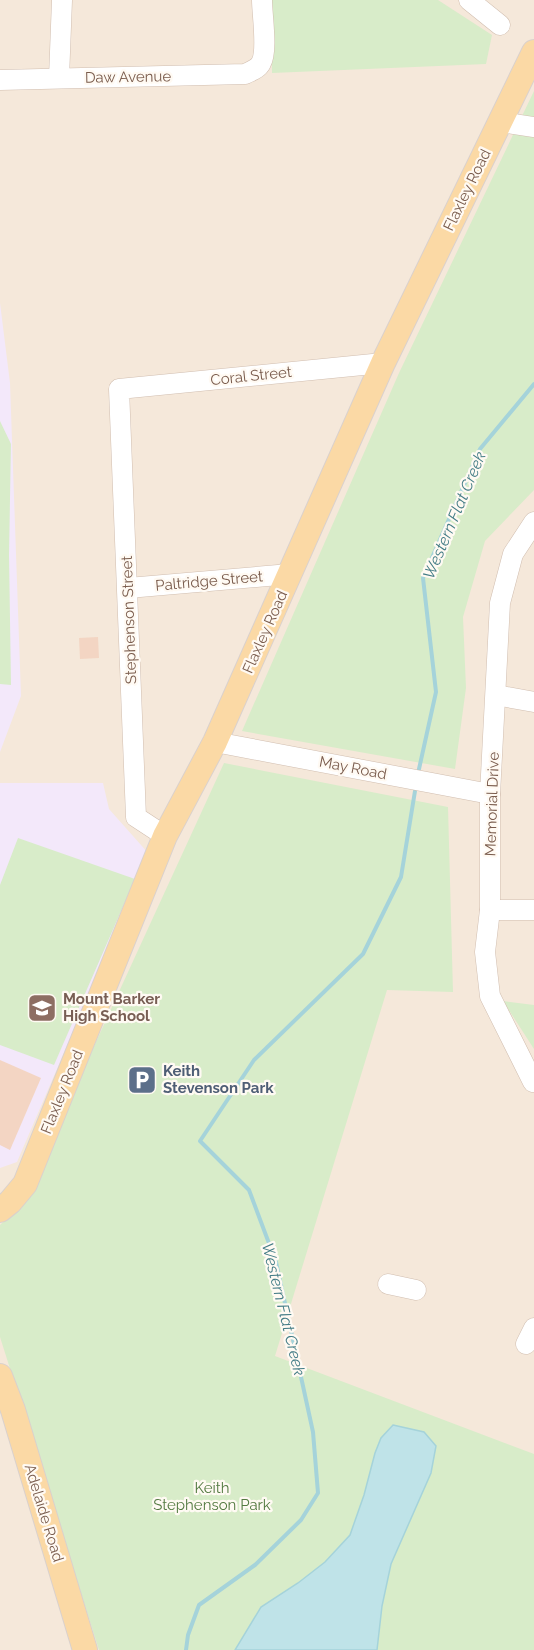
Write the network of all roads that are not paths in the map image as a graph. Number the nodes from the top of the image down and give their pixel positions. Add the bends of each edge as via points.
1 (62, 0) edge
2 (262, 0) edge
3 (469, 0) edge
4 (500, 24) dead end
5 (534, 52) edge
6 (59, 78) junction
7 (0, 80) edge
8 (500, 122) junction
9 (534, 127) edge
10 (383, 363) junction
11 (119, 389) joint
12 (534, 522) edge
13 (290, 574) junction
14 (128, 588) junction
15 (496, 695) junction
16 (534, 702) edge
17 (215, 742) junction
18 (490, 794) junction
19 (165, 836) junction
20 (490, 910) junction
21 (534, 910) edge
22 (533, 1082) edge
23 (0, 1210) edge
24 (387, 1284) dead end
25 (416, 1290) dead end
26 (0, 1376) edge
27 (7, 1416) edge
28 (85, 1650) edge

1 - 6 street
2 - 6 street, Daw Avenue via 261,64 245,74
3 - 4 street
5 - 8 main road, Flaxley Road
6 - 7 street, Daw Avenue
8 - 9 street
8 - 10 main road, Flaxley Road
10 - 11 street, Coral Street
10 - 13 main road, Flaxley Road
11 - 14 street, Stephenson Street
12 - 15 street, Memorial Drive via 513,554 500,603
13 - 14 street, Paltridge Street
13 - 17 main road, Flaxley Road
14 - 19 street, Stephenson Street via 136,817
15 - 16 street
15 - 18 street, Memorial Drive
17 - 18 street, May Road
17 - 19 main road, Flaxley Road
18 - 20 street, Memorial Drive
19 - 23 main road, Flaxley Road via 25,1184
20 - 21 street
20 - 22 street, Memorial Drive via 485,952 490,996
24 - 25 street
26 - 27 main road, Adelaide Road
27 - 28 main road, Adelaide Road

